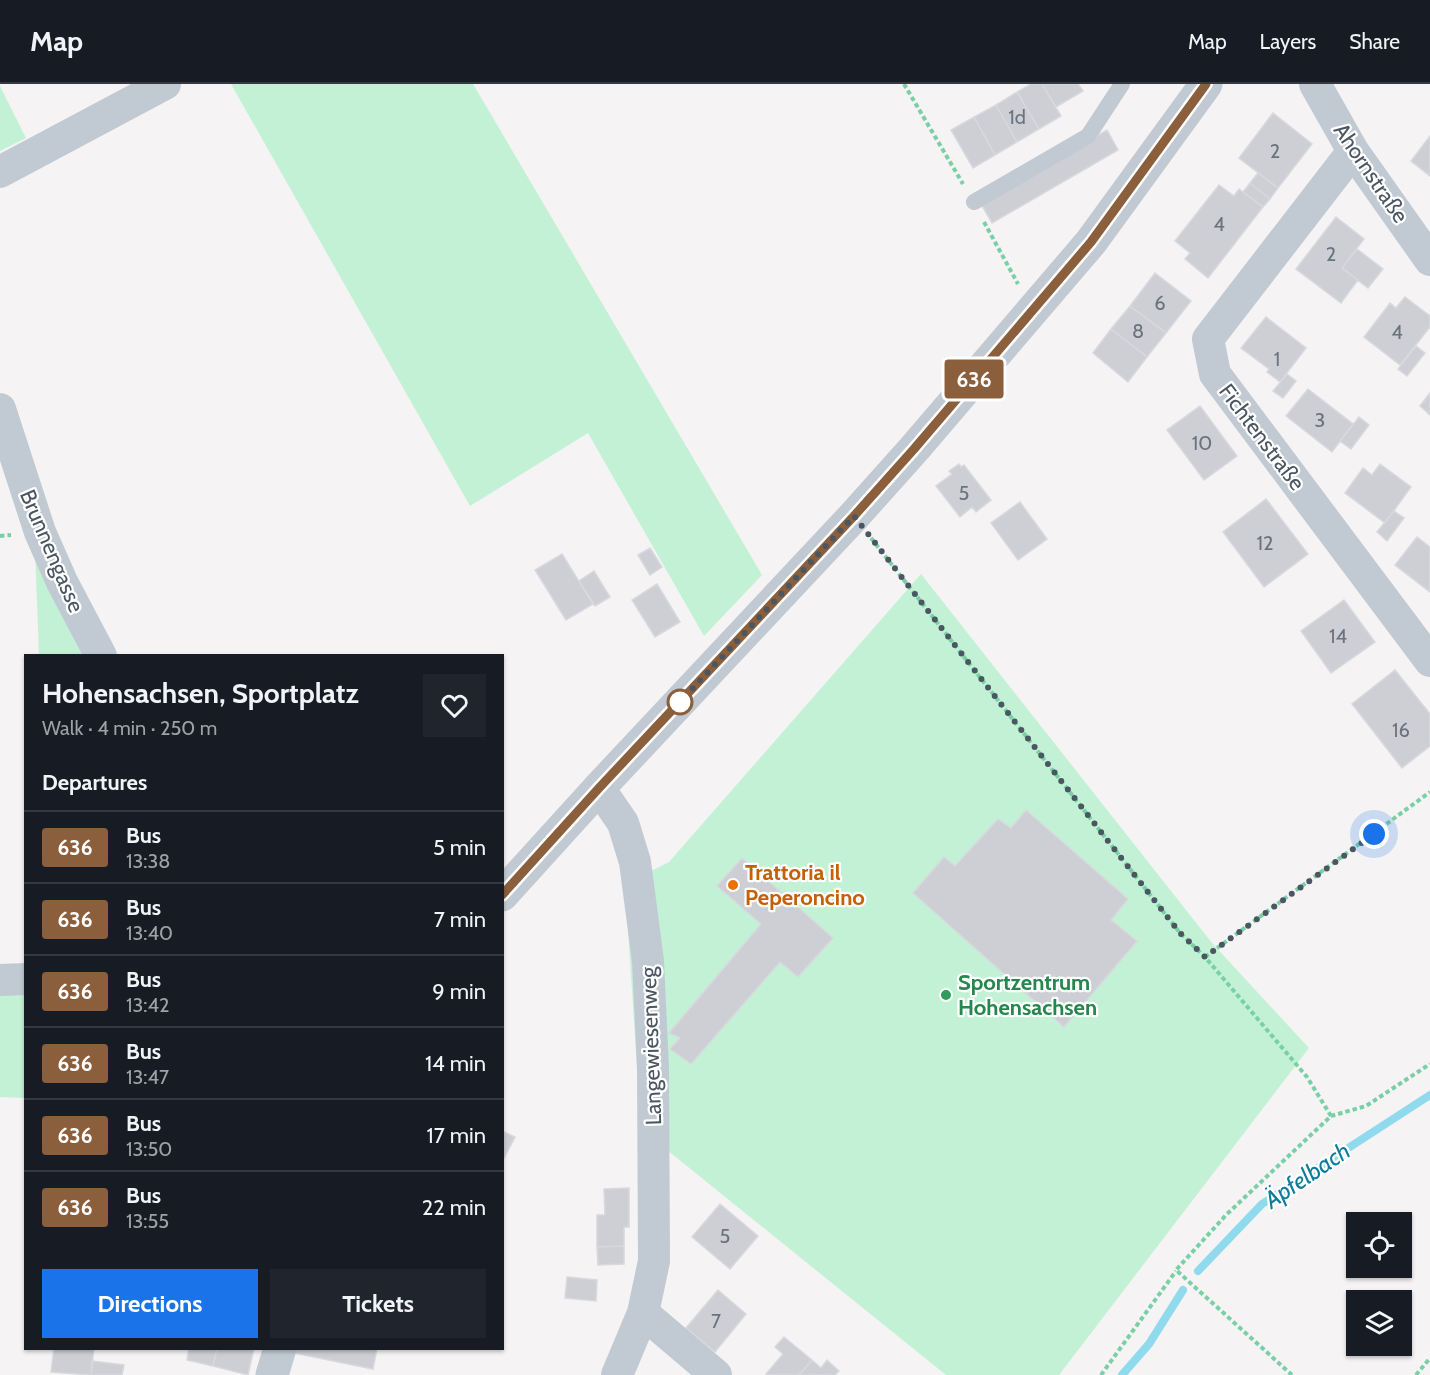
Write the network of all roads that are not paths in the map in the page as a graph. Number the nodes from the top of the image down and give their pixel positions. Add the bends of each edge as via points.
1 (165, 84) edge
2 (1122, 84) edge
3 (1206, 84) edge
4 (1315, 84) edge
5 (1353, 151) junction
6 (0, 172) edge
7 (974, 202) dead end
8 (1429, 255) edge
9 (0, 409) edge
10 (100, 654) edge
11 (1430, 661) edge
12 (599, 788) junction
13 (504, 893) edge
14 (24, 979) edge
15 (0, 980) edge
16 (643, 1313) junction
17 (279, 1350) edge
18 (272, 1375) edge
19 (617, 1375) edge
20 (716, 1375) edge

1 - 6 street
2 - 7 lane via 1088,136
3 - 12 street via 1091,242 914,449
4 - 5 street, Ahornstraße
5 - 8 street, Ahornstraße
5 - 11 street, Fichtenstraße via 1208,339 1215,374
9 - 10 street, Brunnengasse via 40,532
12 - 13 street
12 - 16 street, Langewiesenweg via 623,823 635,862 648,961 655,1250
14 - 15 street
16 - 19 street, Langewiesenweg
16 - 20 street
17 - 18 street

